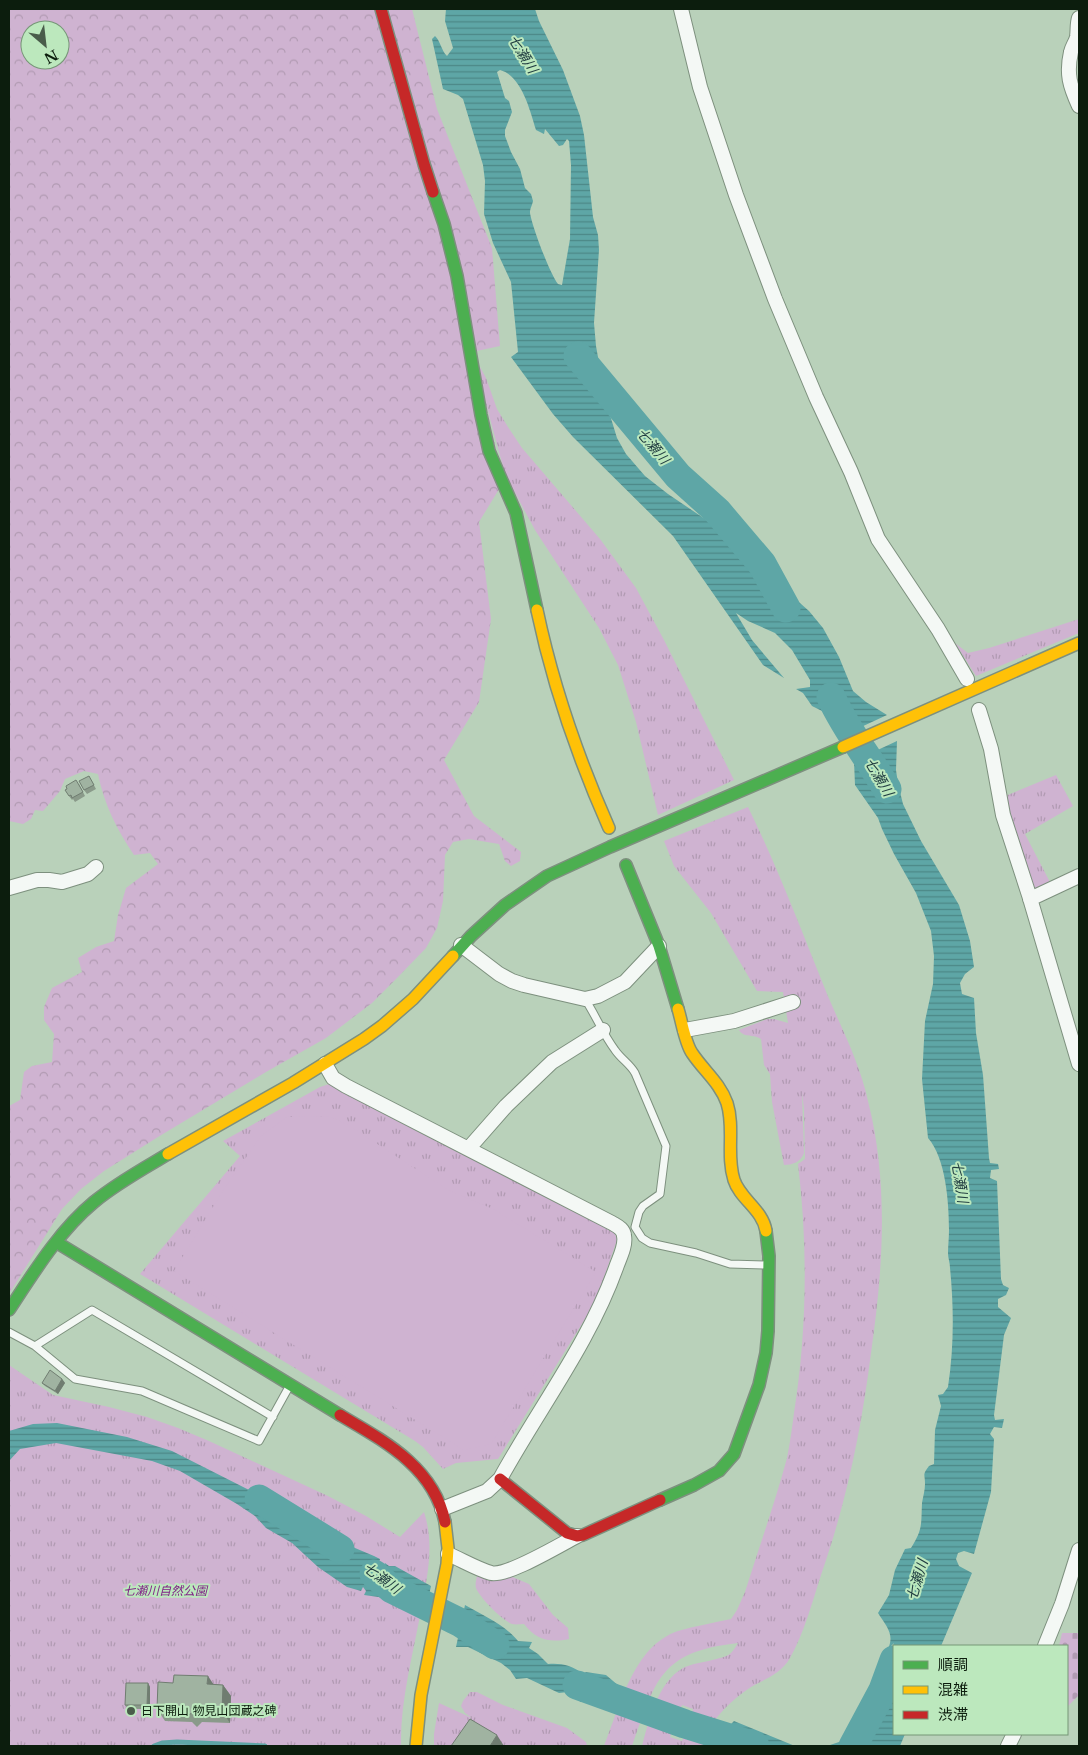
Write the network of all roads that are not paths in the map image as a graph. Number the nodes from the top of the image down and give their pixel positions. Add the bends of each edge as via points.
1 (381, 9) edge
2 (681, 9) edge
3 (1077, 9) edge
4 (1079, 13) edge
5 (1079, 18) edge
6 (1079, 106) edge
7 (1079, 643) edge
8 (967, 680) dead end
9 (980, 710) dead end
10 (609, 828) dead end
11 (626, 865) dead end
12 (96, 867) dead end
13 (1079, 876) edge
14 (9, 888) edge
15 (1030, 899) junction
16 (461, 945) junction
17 (659, 946) junction
18 (585, 999) junction
19 (793, 1002) dead end
20 (603, 1030) junction
21 (685, 1030) junction
22 (325, 1064) junction
23 (1079, 1064) edge
24 (469, 1148) junction
25 (629, 1229) junction
26 (56, 1242) junction
27 (769, 1266) junction
28 (9, 1310) edge
29 (9, 1332) edge
30 (35, 1346) junction
31 (291, 1385) junction
32 (273, 1417) junction
33 (500, 1478) junction
34 (442, 1509) junction
35 (577, 1536) junction
36 (1079, 1550) edge
37 (448, 1554) junction
38 (1045, 1645) edge
39 (416, 1746) edge

1 - 10 street via 457,276 489,451 516,512 538,616 567,724
2 - 8 street via 700,86 736,195 816,397 878,538
3 - 4 street
5 - 6 street via 1069,68 1070,87
7 - 16 street via 547,876 505,905
9 - 15 street via 1003,815
11 - 17 street
12 - 14 street via 88,874 62,882 37,880
13 - 15 street
15 - 23 street
16 - 18 street via 512,981
16 - 22 street via 400,1011
17 - 18 street via 625,982
17 - 21 street
18 - 20 lane
19 - 21 street via 725,1023
20 - 24 street via 552,1062 506,1106
20 - 25 lane via 618,1055 636,1073 666,1146 660,1194 643,1206
21 - 27 street via 693,1055 714,1078 727,1104 732,1174 764,1226
22 - 24 street via 333,1078 346,1086
22 - 26 street via 123,1181 94,1203
24 - 25 street
25 - 27 lane via 650,1243 730,1264
25 - 33 street via 600,1306
26 - 28 street
26 - 31 street
27 - 35 street via 768,1331 762,1374 730,1460 719,1471 694,1485
29 - 30 lane
30 - 32 lane via 75,1379 142,1391 259,1441
30 - 32 lane via 92,1310
31 - 32 lane
31 - 34 street via 409,1458 428,1481
33 - 34 street via 487,1491
33 - 35 street via 567,1533
34 - 37 street
35 - 37 street via 499,1574
36 - 38 street
37 - 39 street via 422,1692

